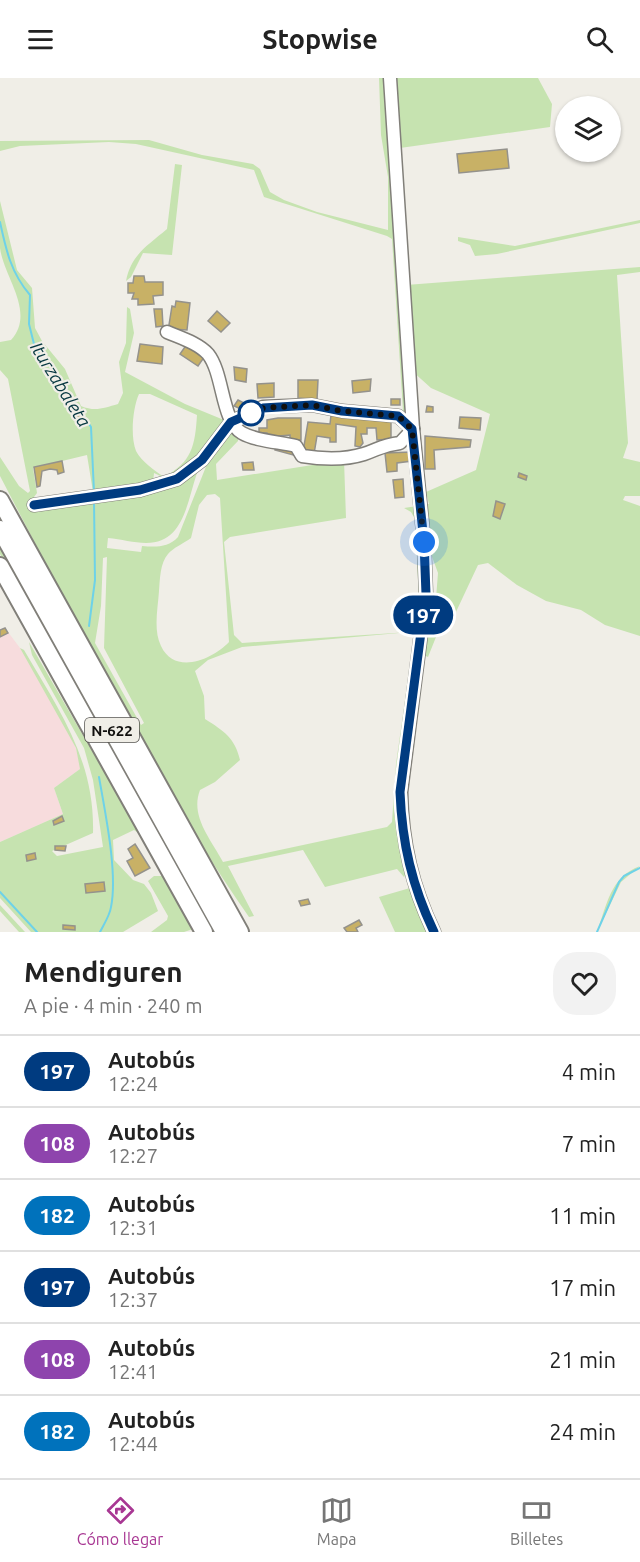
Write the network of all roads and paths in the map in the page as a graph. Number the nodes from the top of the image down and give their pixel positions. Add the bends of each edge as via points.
1 (390, 78) edge
2 (167, 332) dead end
3 (231, 422) junction
4 (412, 429) junction
5 (0, 500) edge
6 (34, 505) dead end
7 (0, 529) edge
8 (0, 566) edge
9 (204, 932) edge
10 (224, 932) edge
11 (240, 932) edge
12 (434, 932) edge

1 - 4 street
2 - 3 street via 194,343 207,354 219,377
3 - 4 street via 263,408 312,405 398,416
3 - 4 street via 242,433 296,446 302,456 322,459 363,454 381,445 400,443
3 - 6 street via 202,460 177,479 140,490
4 - 12 street via 426,594 400,792 412,882
5 - 11 highway
7 - 10 highway, N-622
8 - 9 highway, N-622

